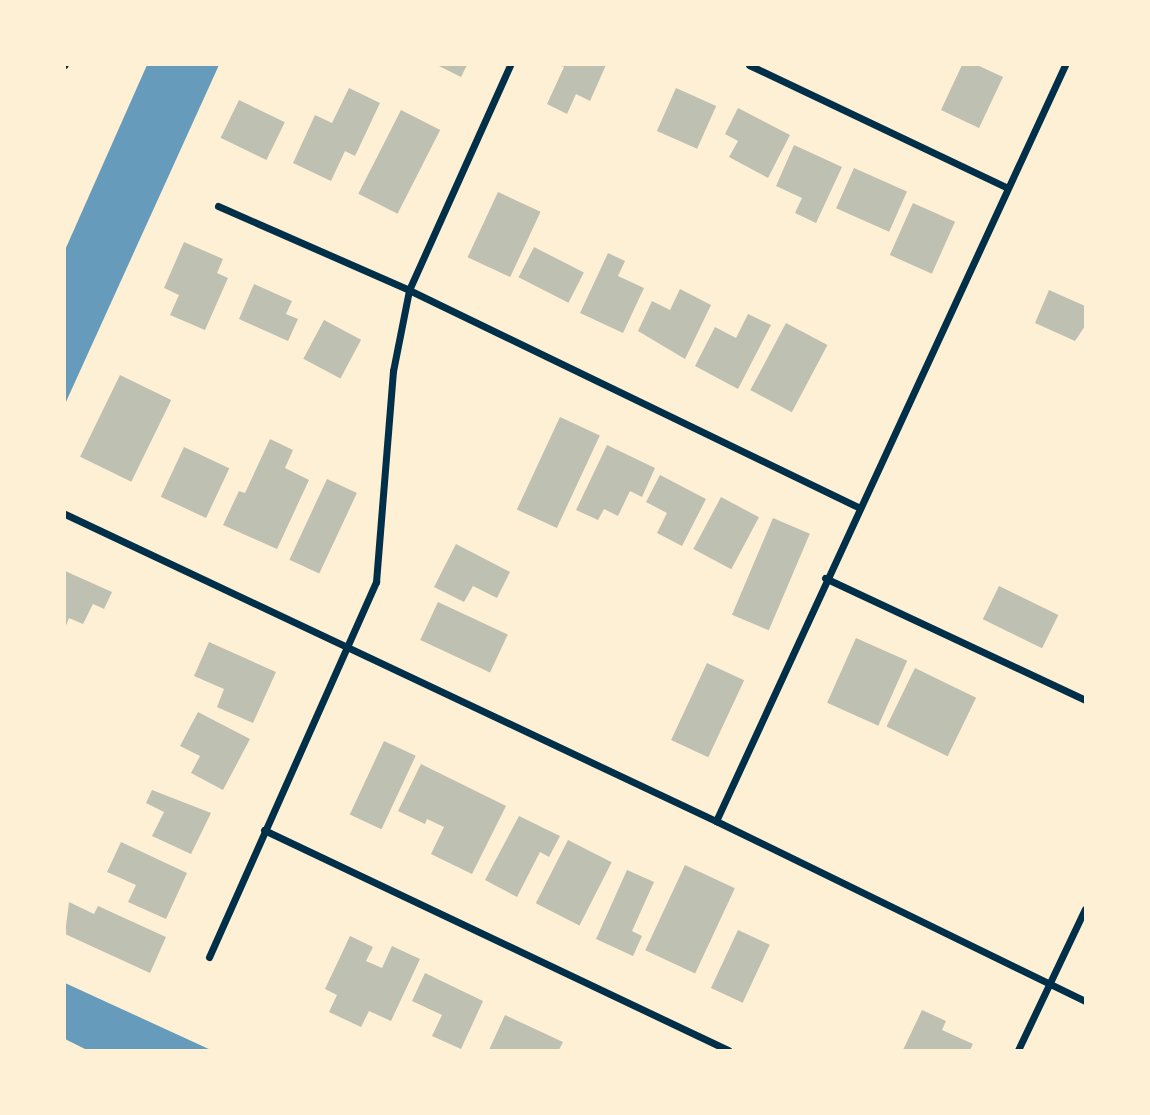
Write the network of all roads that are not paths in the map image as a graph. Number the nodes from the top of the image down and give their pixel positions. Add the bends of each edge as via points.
1 (510, 65) edge
2 (749, 65) edge
3 (1065, 65) edge
4 (1006, 187) junction
5 (218, 206) dead end
6 (409, 290) junction
7 (858, 507) junction
8 (65, 514) edge
9 (825, 578) junction
10 (349, 650) junction
11 (1085, 700) edge
12 (716, 821) junction
13 (264, 830) junction
14 (1085, 909) edge
15 (209, 957) dead end
16 (1049, 984) junction
17 (1085, 1001) edge
18 (728, 1050) edge
19 (1018, 1050) edge

1 - 6 street
2 - 4 street
3 - 4 street
4 - 7 street
5 - 6 street
6 - 7 street
6 - 10 street via 393,371 376,582
7 - 9 street
8 - 10 street
9 - 11 street
9 - 12 street
10 - 12 street
10 - 13 street
12 - 16 street
13 - 15 street
13 - 18 street
14 - 16 street
16 - 17 street
16 - 19 street

